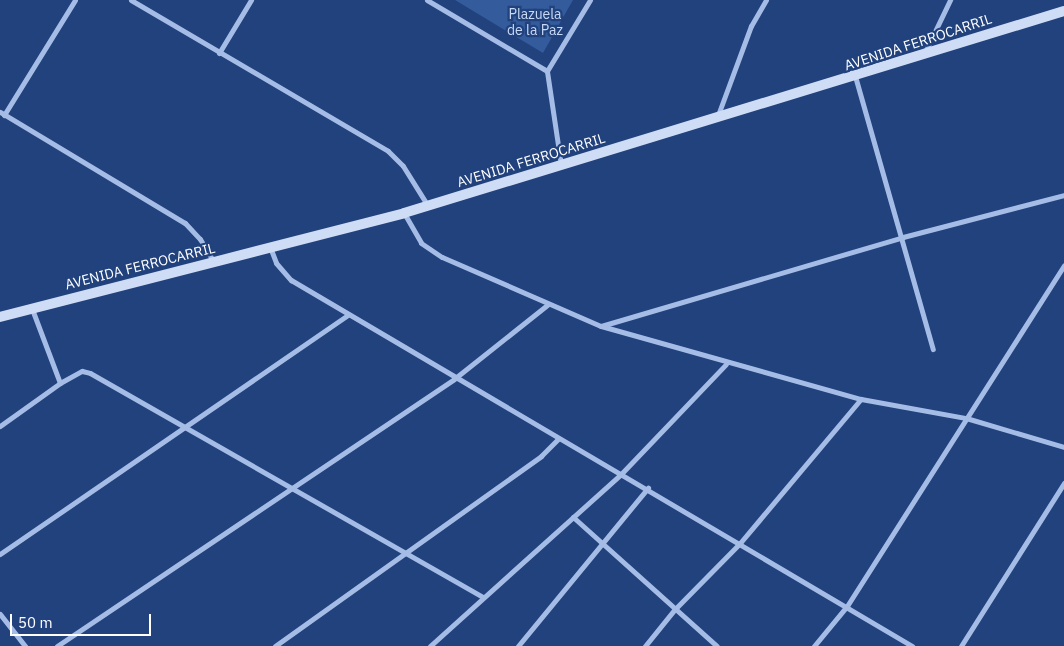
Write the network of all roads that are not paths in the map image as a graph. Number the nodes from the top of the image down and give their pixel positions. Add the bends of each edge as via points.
1 (76, 0) edge
2 (131, 0) edge
3 (251, 0) edge
4 (427, 0) edge
5 (590, 0) edge
6 (766, 0) edge
7 (950, 0) edge
8 (1064, 11) edge
9 (925, 52) junction
10 (219, 53) junction
11 (547, 71) junction
12 (855, 76) junction
13 (2, 114) edge
14 (718, 115) junction
15 (562, 165) junction
16 (1064, 195) edge
17 (428, 206) junction
18 (404, 213) junction
19 (903, 237) junction
20 (270, 247) junction
21 (213, 261) junction
22 (1064, 265) edge
23 (546, 306) junction
24 (32, 308) junction
25 (348, 315) junction
26 (0, 317) edge
27 (601, 326) junction
28 (933, 349) dead end
29 (726, 364) junction
30 (454, 379) junction
31 (60, 383) junction
32 (861, 399) junction
33 (966, 418) junction
34 (0, 426) edge
35 (186, 428) junction
36 (558, 439) junction
37 (1064, 447) edge
38 (621, 474) junction
39 (1064, 483) edge
40 (648, 488) junction
41 (292, 490) junction
42 (572, 517) junction
43 (603, 543) junction
44 (740, 543) junction
45 (0, 554) edge
46 (404, 555) junction
47 (482, 597) junction
48 (847, 606) junction
49 (675, 609) junction
50 (0, 614) edge
51 (25, 646) edge
52 (57, 646) edge
53 (275, 646) edge
54 (430, 646) edge
55 (518, 646) edge
56 (645, 646) edge
57 (717, 646) edge
58 (814, 646) edge
59 (912, 646) edge
60 (961, 646) edge

1 - 13 street
2 - 10 street
3 - 10 street
4 - 11 street
5 - 11 street
6 - 14 street via 750,26
7 - 9 street
8 - 9 main road, AVENIDA FERROCARRIL
9 - 12 main road, AVENIDA FERROCARRIL
10 - 17 street via 388,151 403,166
11 - 15 street
12 - 14 main road, AVENIDA FERROCARRIL
12 - 19 street
13 - 21 street via 185,223 200,239
14 - 15 main road, AVENIDA FERROCARRIL
15 - 17 main road, AVENIDA FERROCARRIL
16 - 19 street
17 - 18 main road, AVENIDA FERROCARRIL
18 - 20 main road, AVENIDA FERROCARRIL
18 - 23 street via 421,243 442,257
19 - 27 street
19 - 28 street
20 - 21 main road, AVENIDA FERROCARRIL
20 - 25 street via 276,263 291,280
21 - 24 main road, AVENIDA FERROCARRIL
22 - 33 street
23 - 27 street
23 - 30 street
24 - 26 main road, AVENIDA FERROCARRIL
24 - 31 street
25 - 30 street
25 - 35 street
27 - 29 street
29 - 32 street
29 - 38 street
30 - 36 street
30 - 41 street
31 - 34 street
31 - 35 street via 82,371 90,373
32 - 33 street
32 - 44 street
33 - 37 street
33 - 48 street
35 - 41 street
35 - 45 street
36 - 38 street
36 - 46 street via 541,456
38 - 40 street
38 - 42 street
39 - 60 street
40 - 43 street
40 - 44 street
41 - 46 street
41 - 52 street
42 - 43 street
42 - 47 street
43 - 49 street
43 - 55 street
44 - 48 street
44 - 49 street
46 - 47 street
46 - 53 street
47 - 54 street
48 - 58 street
48 - 59 street
49 - 56 street
49 - 57 street
50 - 51 street

